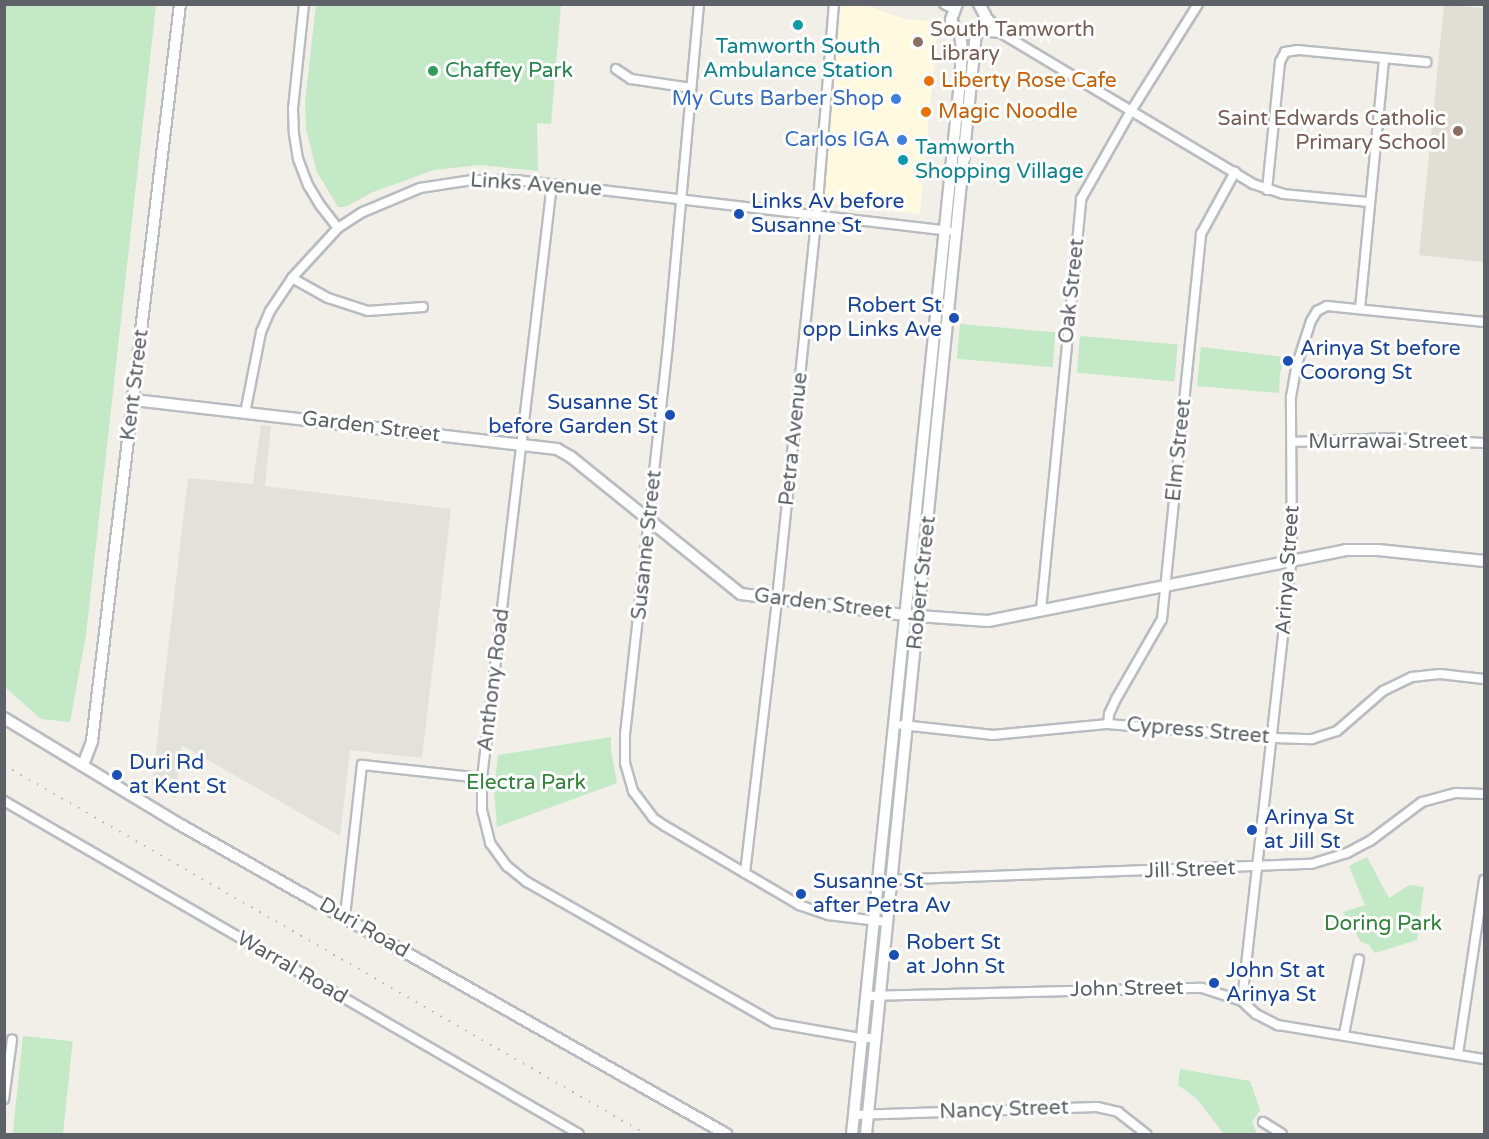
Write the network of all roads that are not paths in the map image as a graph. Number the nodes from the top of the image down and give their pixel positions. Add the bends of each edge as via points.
1 (180, 4) edge
2 (304, 4) edge
3 (699, 4) edge
4 (834, 4) edge
5 (979, 4) edge
6 (1198, 4) edge
7 (951, 6) edge
8 (985, 15) junction
9 (977, 32) junction
10 (960, 33) junction
11 (1001, 33) junction
12 (1384, 58) junction
13 (1426, 62) dead end
14 (616, 69) dead end
15 (691, 88) junction
16 (1131, 111) junction
17 (1234, 172) junction
18 (552, 184) junction
19 (1267, 190) junction
20 (680, 198) junction
21 (1370, 202) junction
22 (817, 214) junction
23 (338, 228) junction
24 (943, 230) junction
25 (955, 232) junction
26 (292, 278) junction
27 (423, 307) dead end
28 (1360, 309) junction
29 (1485, 322) edge
30 (134, 400) junction
31 (245, 413) junction
32 (1292, 442) junction
33 (1485, 443) edge
34 (521, 445) junction
35 (649, 522) junction
36 (1292, 558) junction
37 (1485, 561) edge
38 (1165, 585) junction
39 (777, 599) junction
40 (1041, 610) junction
41 (904, 615) junction
42 (919, 616) junction
43 (1485, 679) edge
44 (4, 718) edge
45 (1108, 723) junction
46 (893, 724) junction
47 (908, 725) junction
48 (1274, 738) junction
49 (83, 765) junction
50 (482, 778) junction
51 (1485, 794) edge
52 (4, 801) edge
53 (1257, 868) junction
54 (745, 873) junction
55 (891, 879) junction
56 (877, 880) junction
57 (1485, 880) edge
58 (345, 916) junction
59 (873, 921) junction
60 (887, 922) junction
61 (1359, 959) dead end
62 (881, 995) junction
63 (866, 996) junction
64 (1242, 1001) junction
65 (1344, 1035) junction
66 (860, 1038) junction
67 (876, 1038) junction
68 (12, 1040) dead end
69 (1458, 1054) junction
70 (1485, 1059) edge
71 (5, 1097) edge
72 (868, 1115) junction
73 (854, 1116) junction
74 (1263, 1122) dead end
75 (579, 1134) edge
76 (726, 1134) edge
77 (852, 1134) edge
78 (866, 1134) edge
79 (1146, 1134) edge
80 (1282, 1134) edge

1 - 30 street, Kent Street
2 - 23 street via 293,109 296,151 308,185
3 - 15 street, Susanne Street
4 - 22 street, Petra Avenue
5 - 8 street
6 - 16 street, Oak Street
7 - 10 street, Robert Street via 951,20
8 - 9 street, Robert Street
8 - 11 street
9 - 10 street
9 - 11 street
9 - 25 street, Robert Street
10 - 24 street, Robert Street via 962,58
11 - 16 street
12 - 13 street
12 - 19 street via 1285,52 1280,62
12 - 21 street
14 - 15 street via 631,79
15 - 20 street, Susanne Street
16 - 17 street
16 - 40 street, Oak Street via 1081,199
17 - 19 street
17 - 38 street, Elm Street via 1202,234
18 - 20 street, Links Avenue
18 - 23 street, Links Avenue via 493,178 447,182 392,198
18 - 34 street, Anthony Road
19 - 21 street
20 - 22 street, Links Avenue
20 - 35 street, Susanne Street
21 - 28 street
22 - 24 street, Links Avenue
22 - 39 street, Petra Avenue
23 - 26 street, Links Avenue
24 - 25 street, Links Avenue
24 - 41 street, Robert Street
25 - 42 street, Robert Street
26 - 27 street via 328,298 368,311
26 - 31 street, Links Avenue via 261,332
28 - 29 street, Arinya Street
28 - 32 street, Arinya Street via 1327,306 1317,311 1311,321 1293,381
30 - 31 street, Garden Street
30 - 49 street, Kent Street via 92,741
31 - 34 street, Garden Street
32 - 33 street, Murrawai Street via 1391,438
32 - 36 street, Arinya Street
34 - 35 street, Garden Street via 563,452
34 - 50 street, Anthony Road
35 - 39 street, Garden Street via 736,592
35 - 54 street, Susanne Street via 624,750 628,779 653,818
36 - 37 street, Garden Street via 1358,549
36 - 38 street, Garden Street
36 - 48 street, Arinya Street
38 - 40 street, Garden Street
38 - 45 street, Elm Street via 1162,619 1116,699
39 - 41 street, Garden Street
39 - 54 street, Petra Avenue
40 - 42 street, Garden Street via 978,622
41 - 42 street, Garden Street
41 - 46 street, Robert Street
42 - 47 street, Robert Street
43 - 48 street, Cypress Street via 1440,674 1413,677 1383,691 1337,731 1312,739
44 - 49 street, Duri Road
45 - 47 street, Cypress Street via 993,735
45 - 48 street, Cypress Street
46 - 47 street, Cypress Street
46 - 56 street, Robert Street
47 - 55 street, Robert Street
48 - 53 street, Arinya Street
49 - 58 street, Duri Road via 179,824
50 - 58 street via 362,765
50 - 66 street, Anthony Road via 482,810 490,843 502,861 527,882 774,1023
51 - 53 street, Jill Street via 1456,793 1422,802 1370,841 1327,860
52 - 75 street, Warral Road
53 - 55 street, Jill Street
53 - 64 street, Arinya Street
54 - 59 street, Susanne Street via 799,905 828,915
55 - 56 street, Jill Street
55 - 60 street, Robert Street
56 - 59 street, Robert Street
57 - 69 street
58 - 76 street, Duri Road
59 - 60 street, Susanne Street
59 - 63 street, Robert Street
60 - 62 street, Robert Street
61 - 65 street
62 - 63 street, John Street
62 - 64 street, John Street via 1190,988 1212,990
62 - 67 street, Robert Street
63 - 66 street, Robert Street
64 - 65 street, John Street via 1256,1014 1278,1025
65 - 69 street, John Street
66 - 67 street, Anthony Road
66 - 73 street, Robert Street
67 - 72 street, Robert Street
68 - 71 street
69 - 70 street, John Street
72 - 73 street, Nancy Street
72 - 78 street, Robert Street
72 - 79 street, Nancy Street via 1097,1107 1118,1112
73 - 77 street, Robert Street
74 - 80 street

